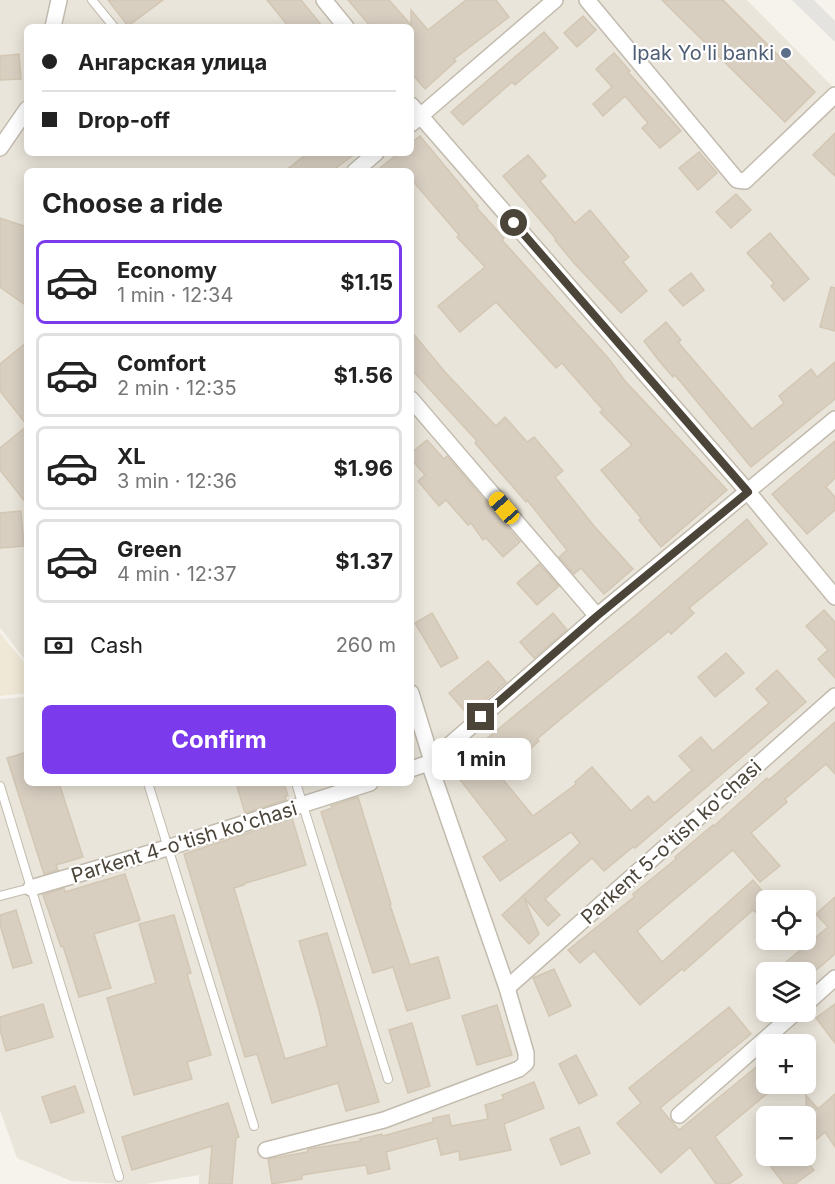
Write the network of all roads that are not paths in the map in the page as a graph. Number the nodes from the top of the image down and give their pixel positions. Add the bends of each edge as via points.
1 (59, 0) edge
2 (92, 0) edge
3 (324, 0) edge
4 (555, 0) edge
5 (586, 0) edge
6 (54, 24) edge
7 (112, 24) edge
8 (344, 24) edge
9 (835, 95) edge
10 (24, 112) edge
11 (414, 115) edge
12 (5, 130) edge
13 (0, 148) edge
14 (372, 156) edge
15 (358, 168) edge
16 (414, 402) edge
17 (835, 419) edge
18 (748, 492) junction
19 (835, 597) edge
20 (597, 616) junction
21 (835, 696) edge
22 (414, 704) edge
23 (430, 762) junction
24 (414, 768) edge
25 (0, 786) edge
26 (149, 786) edge
27 (297, 786) edge
28 (361, 786) edge
29 (303, 806) junction
30 (167, 848) junction
31 (31, 888) junction
32 (0, 896) edge
33 (835, 978) edge
34 (507, 988) junction
35 (816, 995) edge
36 (785, 1022) edge
37 (388, 1079) dead end
38 (679, 1115) dead end
39 (254, 1126) dead end
40 (266, 1150) dead end
41 (118, 1177) dead end

1 - 6 street
2 - 7 lane
3 - 8 street
4 - 11 street
5 - 9 street via 737,180 745,181
10 - 12 street
11 - 18 street
12 - 13 street
14 - 15 street
16 - 20 street
17 - 18 street
18 - 19 street
18 - 20 street
20 - 23 street
21 - 34 street, Parkent 5-o'tish ko'chasi
22 - 23 street
23 - 24 street
23 - 34 street
25 - 31 lane
26 - 30 lane
27 - 29 lane
28 - 29 street, Parkent 4-o'tish ko'chasi
29 - 30 street, Parkent 4-o'tish ko'chasi
29 - 37 lane
30 - 31 street, Parkent 4-o'tish ko'chasi
30 - 39 lane
31 - 32 lane
31 - 41 lane
33 - 35 street
34 - 40 street via 526,1053 523,1067 384,1120
36 - 38 street

